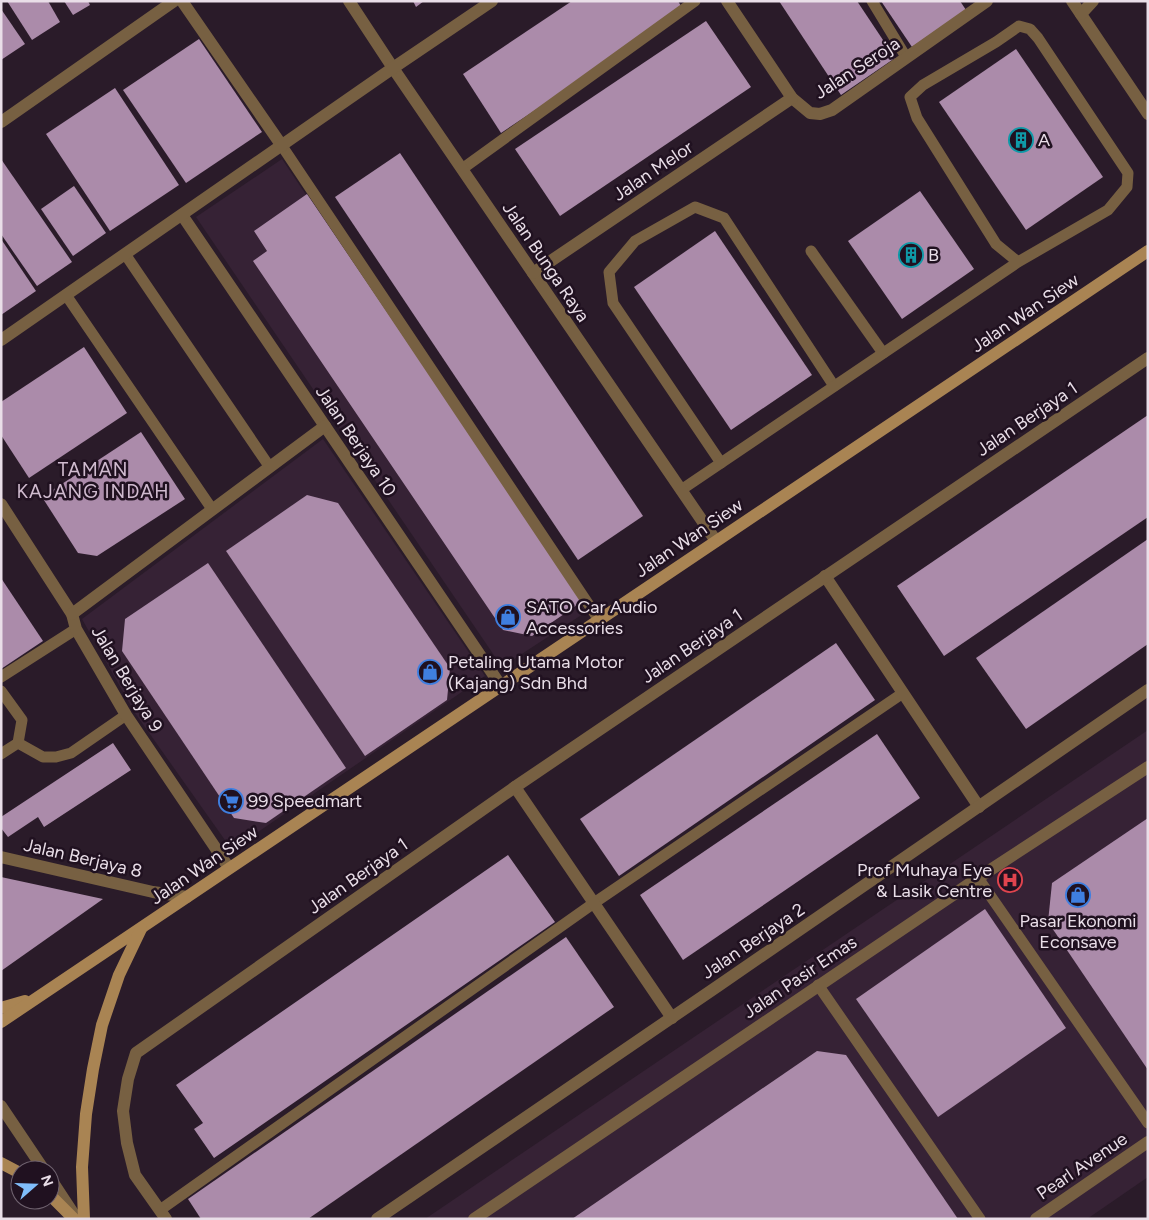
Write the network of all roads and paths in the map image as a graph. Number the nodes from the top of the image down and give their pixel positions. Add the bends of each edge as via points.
1 (174, 1) edge
2 (182, 1) edge
3 (349, 1) edge
4 (492, 1) edge
5 (695, 1) edge
6 (727, 1) edge
7 (872, 1) edge
8 (987, 1) edge
9 (1072, 1) edge
10 (1092, 1) edge
11 (1081, 14) junction
12 (906, 57) junction
13 (394, 68) junction
14 (792, 98) junction
15 (1148, 114) edge
16 (1, 122) edge
17 (282, 146) junction
18 (462, 169) junction
19 (182, 215) junction
20 (811, 251) dead end
21 (1148, 251) edge
22 (125, 254) junction
23 (1018, 262) junction
24 (533, 273) junction
25 (66, 295) junction
26 (1, 340) edge
27 (882, 353) junction
28 (1148, 358) edge
29 (834, 386) junction
30 (324, 426) junction
31 (720, 463) junction
32 (269, 466) junction
33 (681, 490) junction
34 (1, 504) edge
35 (212, 509) junction
36 (716, 542) junction
37 (825, 576) junction
38 (72, 614) junction
39 (599, 620) junction
40 (76, 629) junction
41 (1, 677) edge
42 (501, 686) junction
43 (1148, 690) edge
44 (1, 691) edge
45 (903, 693) junction
46 (126, 715) junction
47 (18, 743) junction
48 (1, 754) edge
49 (1148, 767) edge
50 (516, 787) junction
51 (979, 807) junction
52 (1, 857) edge
53 (229, 868) junction
54 (978, 878) junction
55 (187, 898) junction
56 (594, 903) junction
57 (142, 927) junction
58 (818, 985) junction
59 (37, 998) junction
60 (1, 1008) edge
61 (672, 1018) junction
62 (1, 1022) edge
63 (1, 1106) edge
64 (1148, 1123) edge
65 (1148, 1142) edge
66 (37, 1160) edge
67 (60, 1194) edge
68 (60, 1204) edge
69 (163, 1214) edge
70 (76, 1219) edge
71 (84, 1219) edge
72 (377, 1219) edge
73 (474, 1219) edge
74 (980, 1219) edge
75 (1036, 1219) edge

1 - 16 street
2 - 17 street
3 - 13 street, Jalan Bunga Raya
4 - 13 street
5 - 18 lane
6 - 14 street, Jalan Seroja
7 - 12 lane
8 - 12 street, Jalan Seroja
9 - 11 street
10 - 11 street
11 - 15 street
12 - 14 street, Jalan Seroja via 832,110 810,113
13 - 17 street
13 - 18 street, Jalan Bunga Raya
14 - 24 street, Jalan Melor
17 - 19 street
17 - 39 lane
18 - 24 street, Jalan Bunga Raya
19 - 22 street
19 - 30 street, Jalan Berjaya 10
20 - 27 lane
21 - 36 street, Jalan Wan Siew
22 - 25 street
22 - 32 lane
23 - 23 lane via 996,244 917,118 910,97 1019,26 1030,29 1038,38 1128,173 1127,187 1108,210
23 - 27 lane
24 - 33 street, Jalan Bunga Raya
25 - 26 street
25 - 35 lane
27 - 29 lane
28 - 37 street, Jalan Berjaya 1
29 - 31 lane
29 - 31 lane via 724,218 696,207 635,240 609,272 613,303
30 - 32 street
30 - 42 street, Jalan Berjaya 10
31 - 33 lane
32 - 35 street
33 - 36 street, Jalan Bunga Raya
34 - 38 street, Jalan Berjaya 9
35 - 38 street
36 - 39 street, Jalan Wan Siew
37 - 45 street
37 - 50 street, Jalan Berjaya 1
38 - 40 street, Jalan Berjaya 9
39 - 42 street, Jalan Wan Siew
40 - 41 lane
40 - 46 street, Jalan Berjaya 9
42 - 53 street, Jalan Wan Siew
43 - 51 street, Jalan Berjaya 2
44 - 47 lane via 22,720
45 - 51 street
45 - 56 lane
46 - 47 lane via 71,753 56,757 43,757
46 - 53 street, Jalan Berjaya 9
47 - 48 lane
49 - 54 street, Jalan Pasir Emas
50 - 56 street
50 - 69 street, Jalan Berjaya 1 via 136,1053 123,1111 127,1143 135,1175
51 - 61 street, Jalan Berjaya 2
52 - 55 street, Jalan Berjaya 8
53 - 55 street, Jalan Wan Siew
54 - 58 street, Jalan Pasir Emas
54 - 64 lane
55 - 57 street, Jalan Wan Siew
56 - 61 street
56 - 69 lane
57 - 59 street, Jalan Wan Siew
57 - 71 street via 119,975 102,1025 93,1070 82,1166
58 - 73 street, Jalan Pasir Emas
58 - 74 lane
59 - 60 street
59 - 62 street, Jalan Wan Siew
61 - 72 street, Jalan Berjaya 2
63 - 66 street
65 - 75 street, Pearl Avenue
67 - 70 street
68 - 70 street

